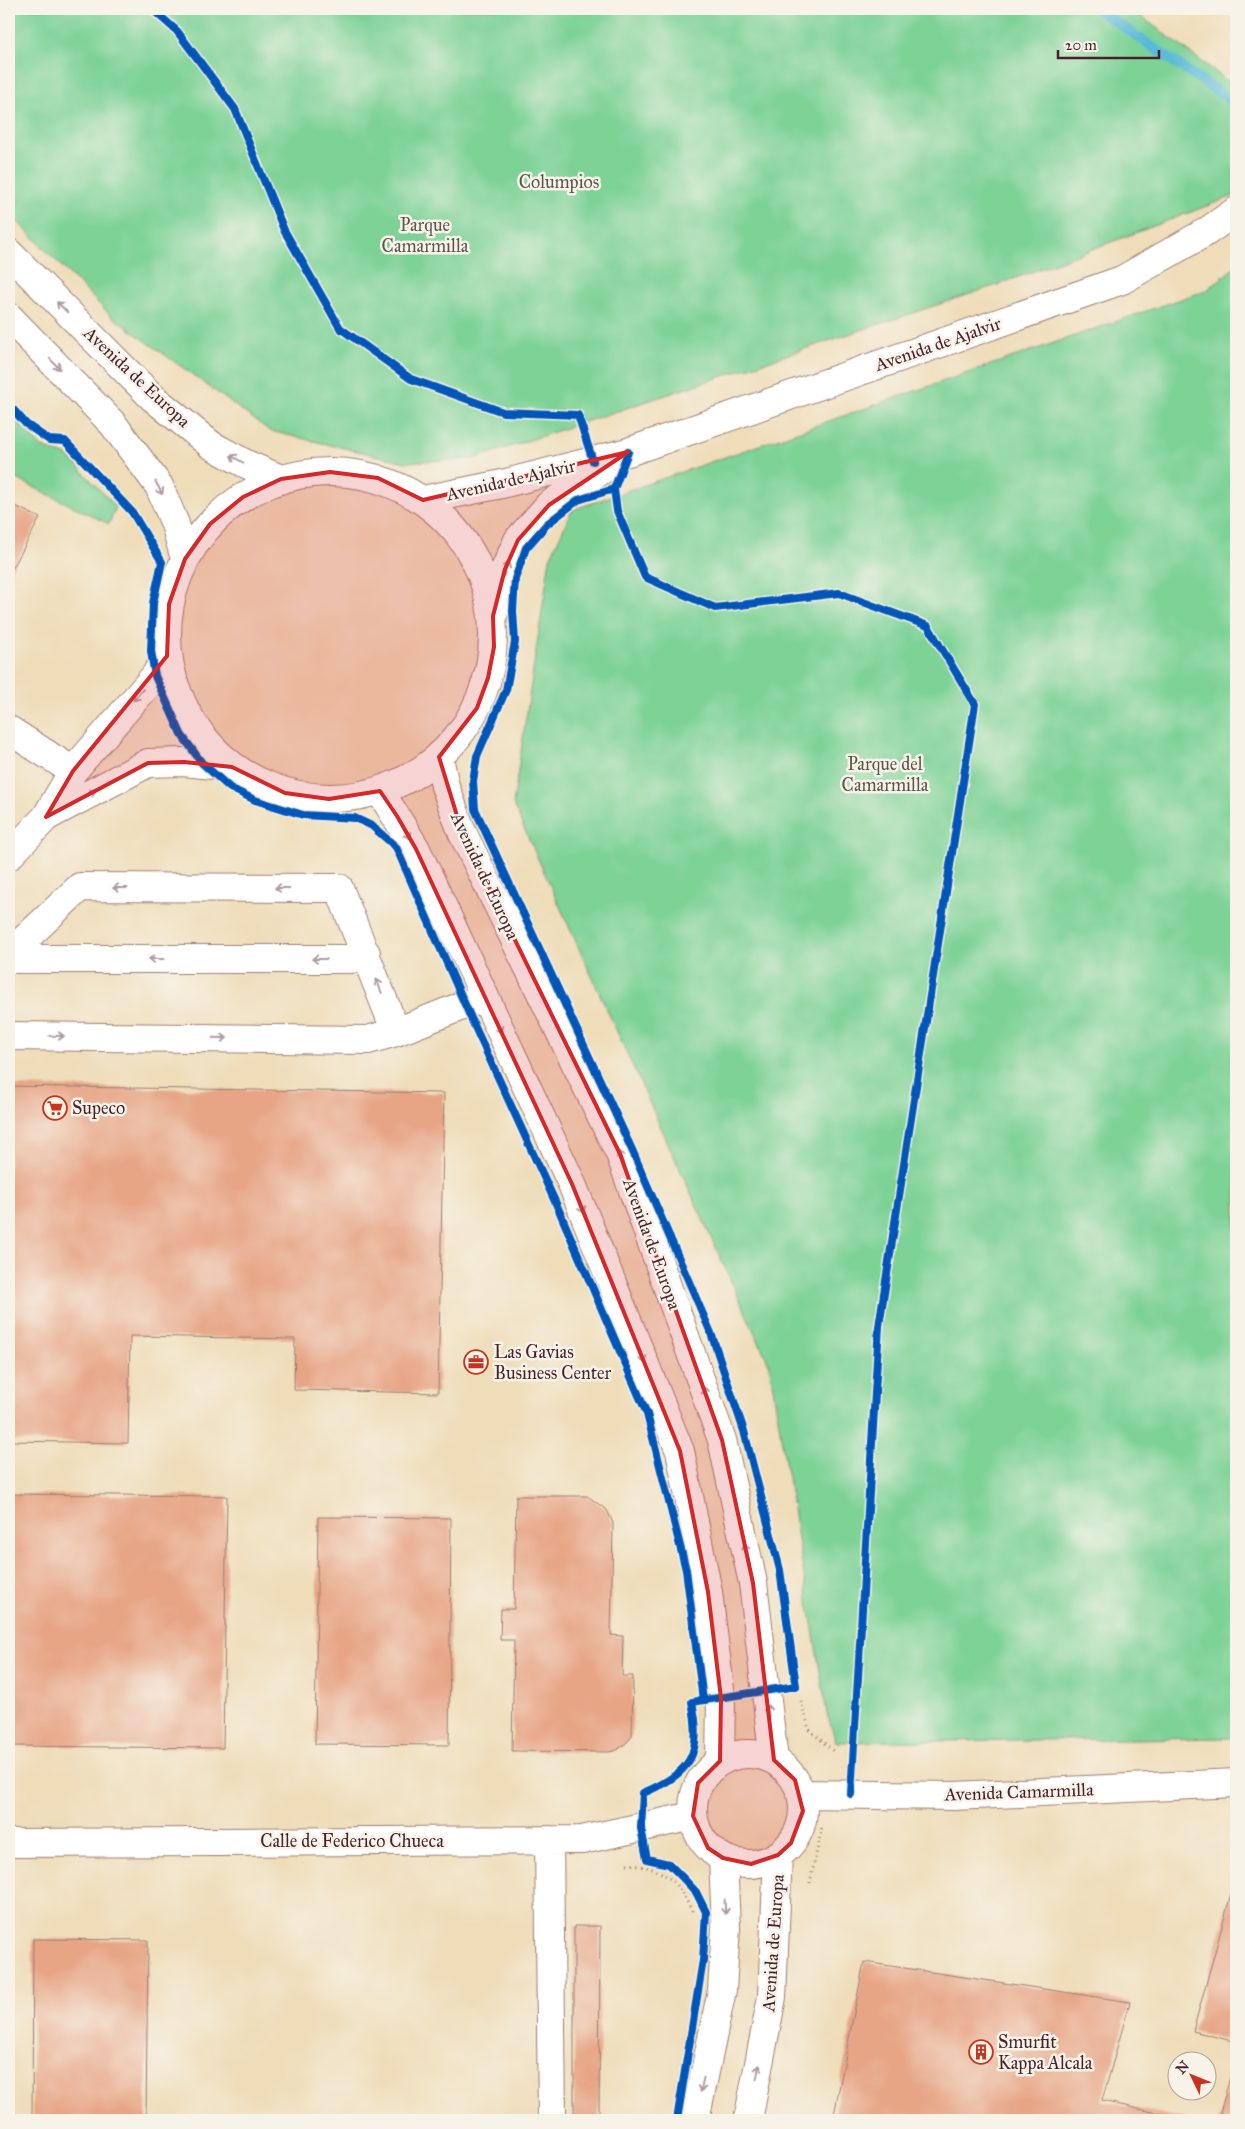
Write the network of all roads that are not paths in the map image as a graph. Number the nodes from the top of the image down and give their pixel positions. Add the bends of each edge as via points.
1 (1236, 211) edge
2 (9, 253) edge
3 (9, 317) edge
4 (628, 452) junction
5 (281, 479) junction
6 (423, 500) junction
7 (185, 559) junction
8 (493, 616) junction
9 (167, 656) junction
10 (9, 730) edge
11 (439, 758) junction
12 (232, 767) junction
13 (73, 771) junction
14 (380, 791) junction
15 (46, 817) junction
16 (9, 856) edge
17 (366, 953) junction
18 (9, 954) edge
19 (9, 959) edge
20 (485, 997) junction
21 (396, 1032) junction
22 (9, 1036) edge
23 (774, 1760) junction
24 (720, 1761) junction
25 (1236, 1783) edge
26 (801, 1794) junction
27 (693, 1816) junction
28 (549, 1840) junction
29 (9, 1843) edge
30 (778, 1855) junction
31 (722, 1858) junction
32 (552, 2120) edge
33 (695, 2120) edge
34 (748, 2120) edge

1 - 4 street, Avenida de Ajalvir via 1122,280
5 -> 2 street, Avenida de Europa via 211,444 152,397
3 -> 7 street via 113,424 159,486
4 - 6 street, Avenida de Ajalvir
8 -> 4 street, Avenida de Ajalvir via 505,569 518,540 549,504
5 - 6 street via 330,472 378,478
5 - 7 street via 242,497 210,524
6 - 8 street via 441,514 470,550 489,593
7 - 9 street via 169,604
8 - 11 street via 494,647 488,678 477,708
9 - 12 street via 174,684 189,719
9 -> 13 street via 155,676
10 - 13 street
11 - 14 street via 411,778
23 -> 11 street, Avenida de Europa via 753,1583 722,1440 620,1154 462,832 445,786
12 - 14 street via 258,783 285,793 329,799
15 -> 12 street via 148,763 184,762
13 - 15 street
14 -> 20 street via 416,849
15 - 16 street
17 -> 18 street via 339,888 80,887
17 -> 19 street via 352,959
21 -> 17 street
20 - 21 street
20 -> 24 street via 572,1184 680,1451 708,1592 721,1698
22 -> 21 street via 368,1040
23 - 24 street via 756,1754 738,1754
23 - 26 street via 790,1775
24 - 27 street via 698,1783 693,1799
25 - 26 street, Avenida Camarmilla via 954,1796
26 - 30 street via 803,1811 799,1828 791,1843
27 - 28 street, Calle de Federico Chueca via 582,1840
27 - 31 street via 698,1833 708,1848
28 - 29 street, Calle de Federico Chueca
28 - 32 street
30 - 31 street via 751,1864
34 -> 30 street, Avenida de Europa via 772,1997
31 -> 33 street via 726,1928 722,1990

